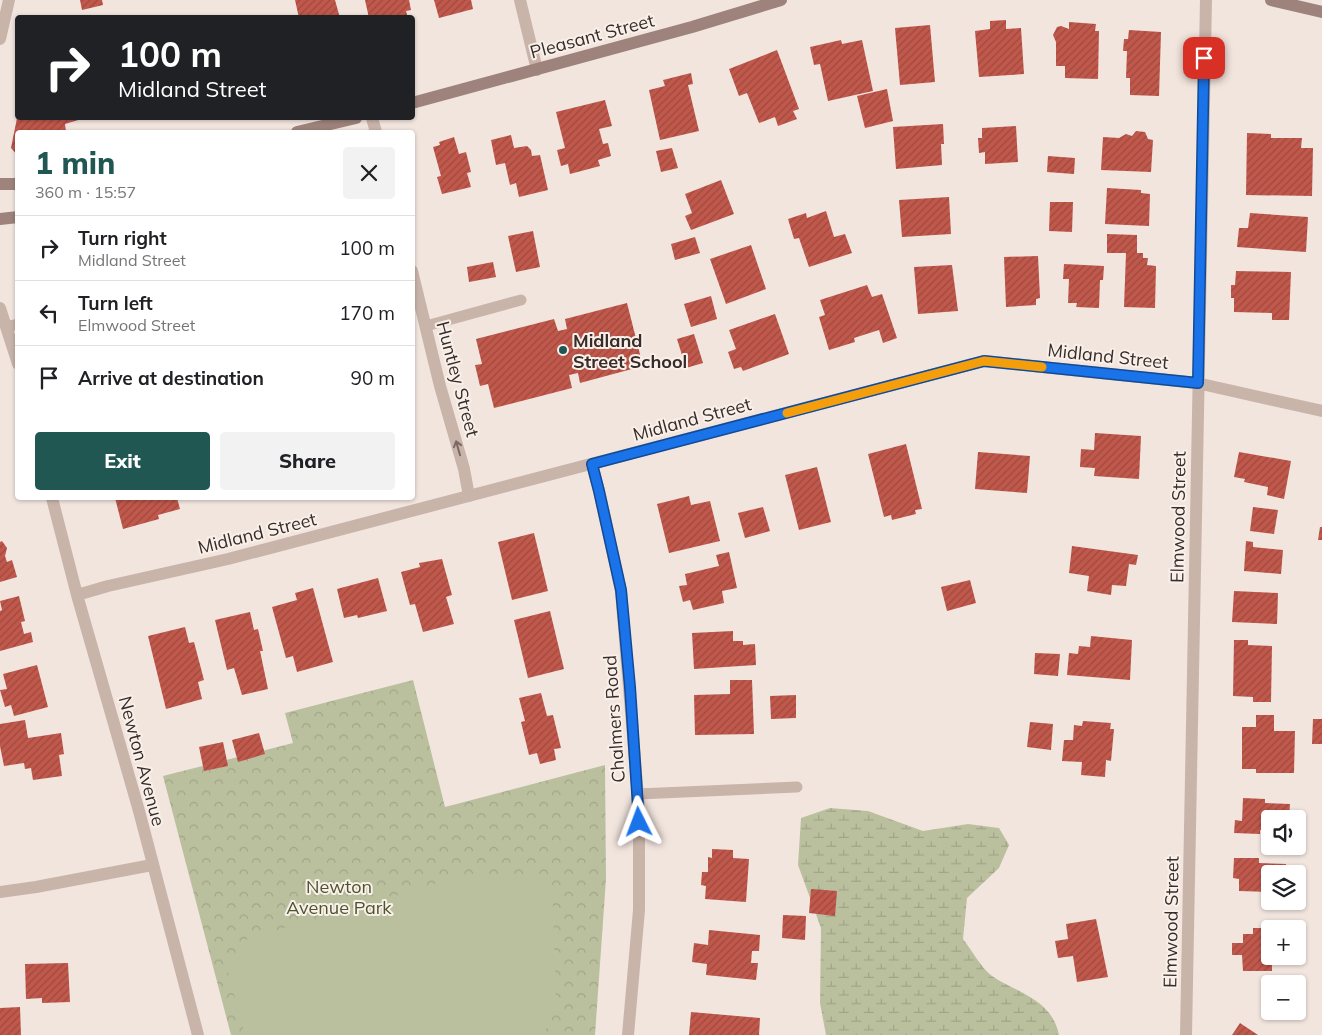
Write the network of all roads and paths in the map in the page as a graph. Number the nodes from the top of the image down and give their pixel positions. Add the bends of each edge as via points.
1 (9, 0) edge
2 (520, 0) edge
3 (781, 0) edge
4 (1206, 0) edge
5 (1271, 0) edge
6 (1322, 12) edge
7 (0, 39) edge
8 (536, 70) junction
9 (415, 102) edge
10 (348, 120) edge
11 (305, 130) edge
12 (0, 184) edge
13 (15, 184) edge
14 (15, 217) edge
15 (0, 219) edge
16 (415, 283) edge
17 (521, 300) dead end
18 (0, 308) edge
19 (12, 325) edge
20 (426, 326) junction
21 (15, 344) edge
22 (1198, 383) junction
23 (1322, 411) edge
24 (592, 464) junction
25 (469, 496) junction
26 (53, 500) edge
27 (77, 595) junction
28 (797, 787) dead end
29 (638, 794) junction
30 (152, 865) junction
31 (0, 892) edge
32 (198, 1035) edge
33 (628, 1035) edge
34 (1186, 1035) edge

1 - 7 street
2 - 8 street
3 - 8 main road, Pleasant Street
4 - 22 street, Elmwood Street
5 - 6 main road
8 - 9 main road, Pleasant Street
10 - 11 main road
12 - 13 main road
14 - 15 main road
16 - 20 street, Huntley Street
17 - 20 lane
18 - 19 street
19 - 21 street
25 -> 20 street, Huntley Street
22 - 23 street, Midland Street
22 - 24 street, Midland Street via 984,361
22 - 34 street, Elmwood Street
24 - 25 street, Midland Street
24 - 29 street, Chalmers Road via 621,590
25 - 27 street, Midland Street
26 - 27 street, Newton Avenue
27 - 30 street, Newton Avenue
28 - 29 lane
29 - 33 street, Chalmers Road via 639,910
30 - 31 street
30 - 32 street, Newton Avenue

